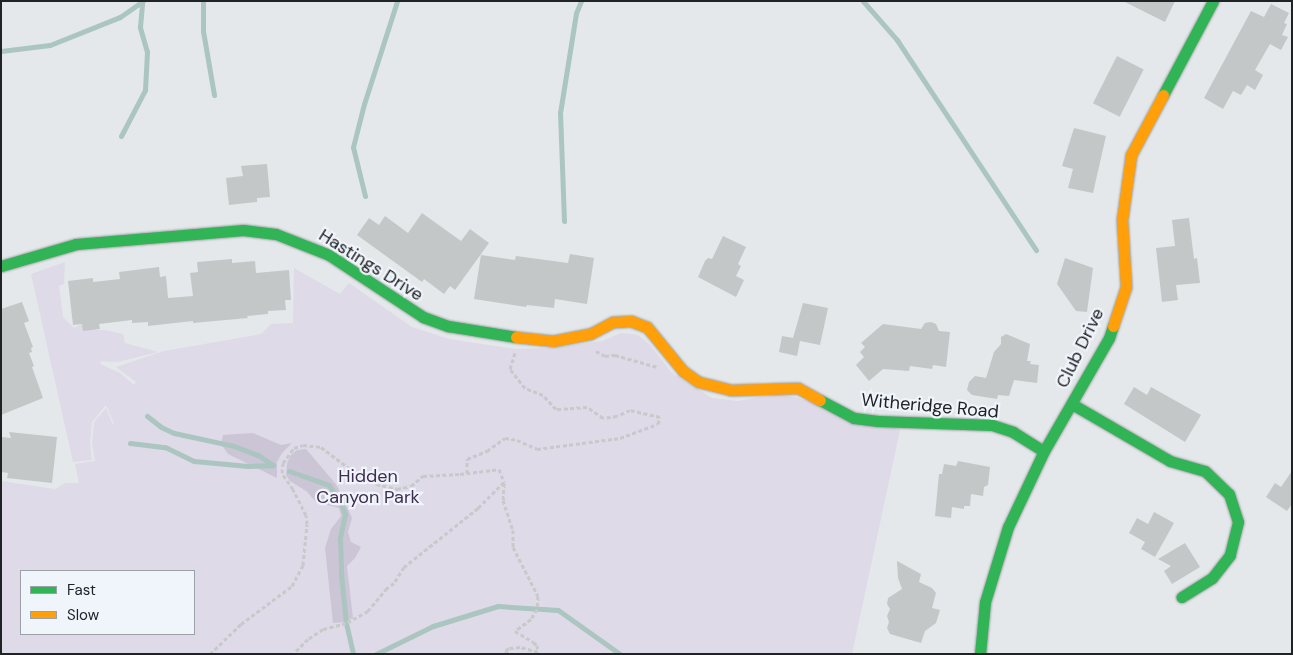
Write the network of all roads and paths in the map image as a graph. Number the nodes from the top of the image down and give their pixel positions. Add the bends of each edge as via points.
1 (1213, 1) edge
2 (1, 266) edge
3 (631, 321) joint
4 (590, 348) dead end
5 (514, 353) dead end
6 (664, 370) dead end
7 (1072, 404) junction
8 (1044, 451) junction
9 (467, 473) junction
10 (504, 482) junction
11 (1182, 597) dead end
12 (210, 654) edge
13 (293, 654) edge
14 (508, 654) edge
15 (980, 654) edge

1 - 7 street, Club Drive via 1131,155 1122,220 1126,287 1108,338
2 - 3 street, Hastings Drive via 76,244 253,231 291,239 329,255 423,318 448,326 553,340 590,334 613,322
3 - 8 street, Witheridge Road via 647,327 683,371 698,382 731,390 798,388 854,418 992,425 1013,432
4 - 6 path via 605,356 615,355
5 - 9 path via 510,369 525,388 543,394 556,409 587,407 603,418 630,410 660,417 658,424 620,438 537,449 505,438 467,460
7 - 8 street, Club Drive
7 - 11 street via 1170,461 1205,472 1229,494 1238,522 1230,555 1212,578
8 - 15 street, Club Drive via 1008,527 985,602
9 - 10 path via 499,469
9 - 12 path via 423,476 411,486 389,488 358,475 321,447 303,445 294,448 282,462 282,472 306,515 303,565 292,586 241,624
10 - 13 path via 478,508 404,567 368,611 346,623 323,629
10 - 14 path via 503,500 513,530 513,547 538,596 537,608 531,619 515,631 537,645 538,652 520,647 509,648 505,651

